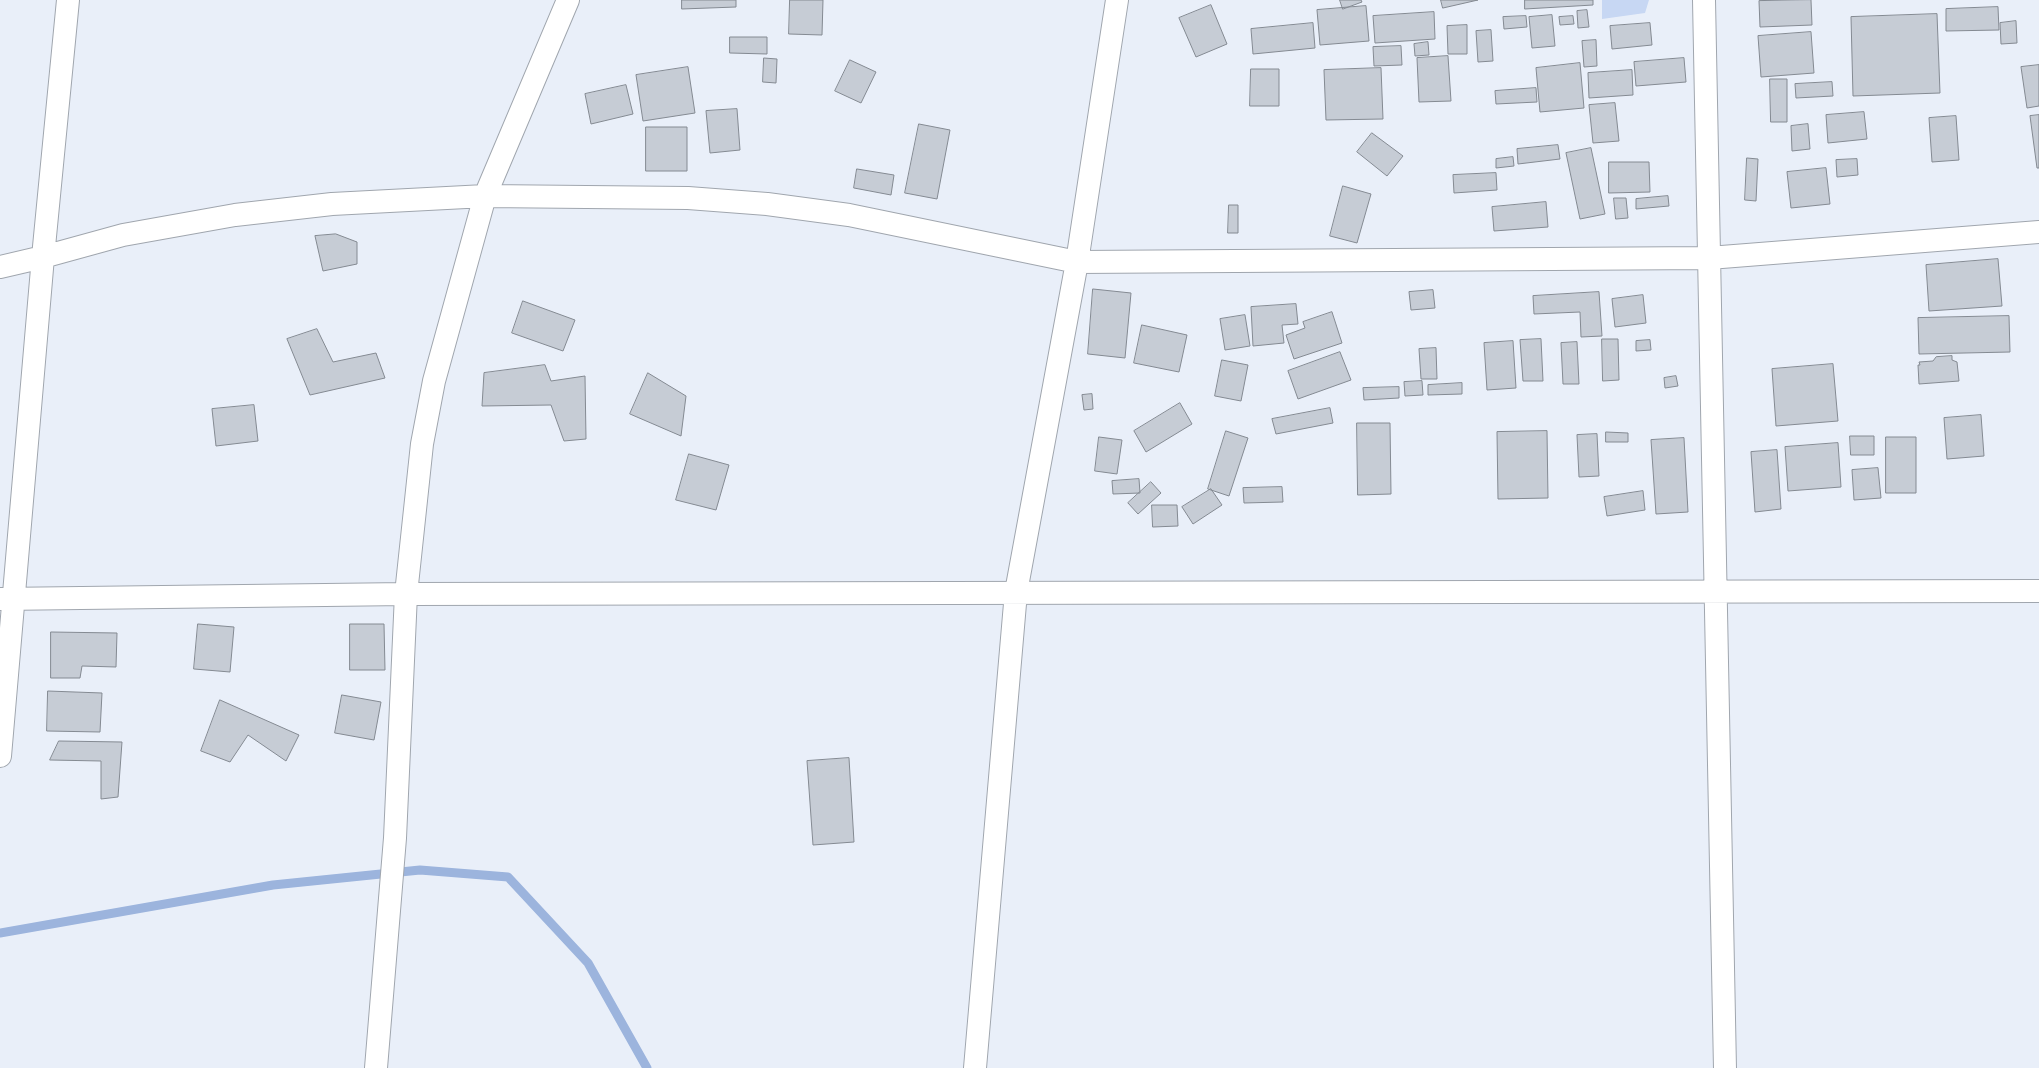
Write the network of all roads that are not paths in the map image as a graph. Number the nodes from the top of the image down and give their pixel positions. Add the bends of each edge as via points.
1 (68, 0) edge
2 (568, 0) edge
3 (1117, 0) edge
4 (1704, 0) edge
5 (485, 196) junction
6 (2039, 232) edge
7 (43, 257) junction
8 (1709, 258) junction
9 (1077, 262) junction
10 (0, 267) edge
11 (1717, 591) junction
12 (2039, 591) edge
13 (1016, 592) junction
14 (406, 594) junction
15 (6, 599) edge
16 (0, 756) edge
17 (376, 1068) edge
18 (975, 1068) edge
19 (1725, 1068) edge

1 - 7 street
2 - 5 street
3 - 9 street
4 - 8 street
5 - 7 street via 332,204 235,215 123,235
5 - 9 street via 688,198 767,204 849,214
5 - 14 street via 434,381 422,444
6 - 8 street
7 - 10 street
7 - 15 street
8 - 9 street
8 - 11 street
9 - 13 street
11 - 12 street
11 - 13 street
11 - 19 street
13 - 14 street
13 - 18 street
14 - 15 street
14 - 17 street via 395,838
15 - 16 street

